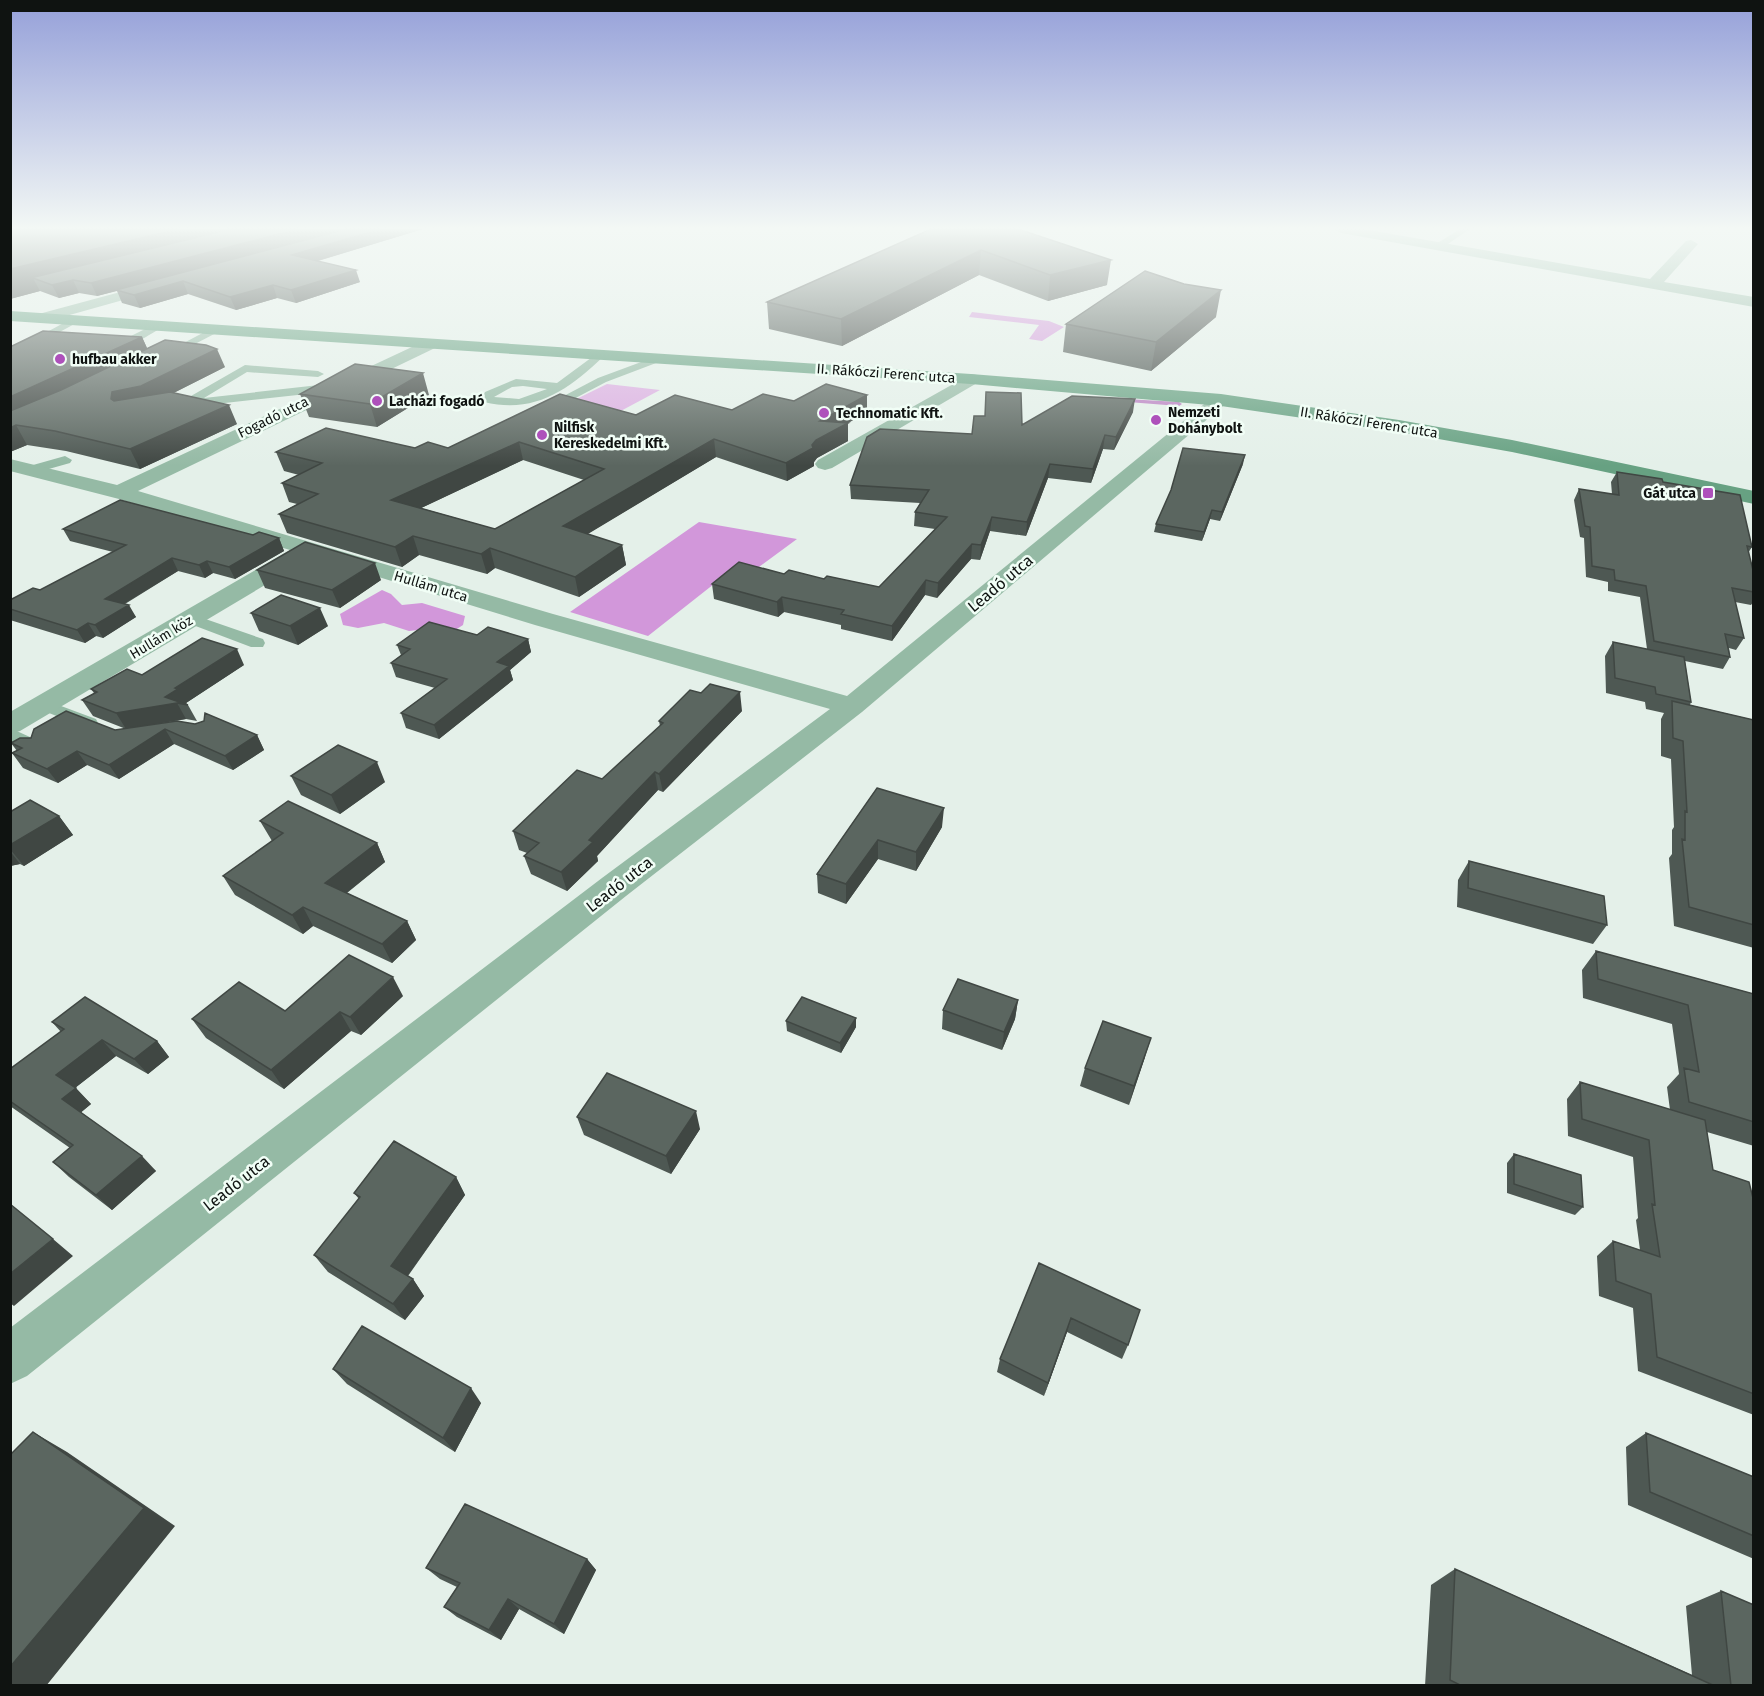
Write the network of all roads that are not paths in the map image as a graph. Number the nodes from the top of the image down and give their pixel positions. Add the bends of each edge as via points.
1 (77, 308) edge
2 (10, 316) edge
3 (41, 318) junction
4 (75, 321) junction
5 (157, 326) junction
6 (214, 330) junction
7 (100, 344) edge
8 (429, 344) junction
9 (22, 347) edge
10 (599, 355) junction
11 (660, 358) junction
12 (152, 362) edge
13 (228, 362) dead end
14 (245, 368) junction
15 (580, 373) junction
16 (318, 374) dead end
17 (610, 376) junction
18 (972, 379) junction
19 (559, 387) junction
20 (334, 388) junction
21 (1221, 400) junction
22 (187, 403) junction
23 (167, 407) edge
24 (530, 417) edge
25 (65, 460) dead end
26 (825, 464) dead end
27 (21, 467) edge
28 (10, 478) edge
29 (118, 492) junction
30 (1754, 498) edge
31 (311, 548) junction
32 (191, 619) junction
33 (257, 643) dead end
34 (45, 705) junction
35 (852, 706) junction
36 (10, 725) edge
37 (105, 729) edge
38 (10, 734) edge
39 (34, 746) edge
40 (10, 1359) edge

1 - 3 street
2 - 3 main road, II. Rákóczi Ferenc utca
3 - 4 main road, II. Rákóczi Ferenc utca
4 - 5 main road, II. Rákóczi Ferenc utca
4 - 9 lane
5 - 6 main road, II. Rákóczi Ferenc utca
5 - 7 lane via 121,345
6 - 8 main road, II. Rákóczi Ferenc utca
6 - 12 lane
8 - 10 main road, II. Rákóczi Ferenc utca
8 - 20 street, Fogadó utca
10 - 11 main road, II. Rákóczi Ferenc utca
10 - 15 lane
11 - 17 lane
11 - 18 main road, II. Rákóczi Ferenc utca
13 - 14 lane
14 - 16 lane
14 - 22 lane
15 - 17 lane
15 - 19 lane
17 - 24 lane
18 - 21 main road, II. Rákóczi Ferenc utca
18 - 26 street
19 - 19 lane via 525,401 488,399 498,388 520,381
20 - 22 lane
20 - 29 street, Fogadó utca
21 - 30 main road, II. Rákóczi Ferenc utca via 1512,446
21 - 35 street, Leadó utca
22 - 23 lane
25 - 27 lane
27 - 28 street
27 - 29 street, Hullám utca
29 - 31 street, Hullám utca
31 - 32 street, Hullám köz
31 - 35 street, Hullám utca via 454,593
32 - 33 lane
32 - 34 street, Hullám köz
34 - 36 street, Hullám köz
34 - 37 lane
35 - 40 street, Leadó utca
38 - 39 lane

